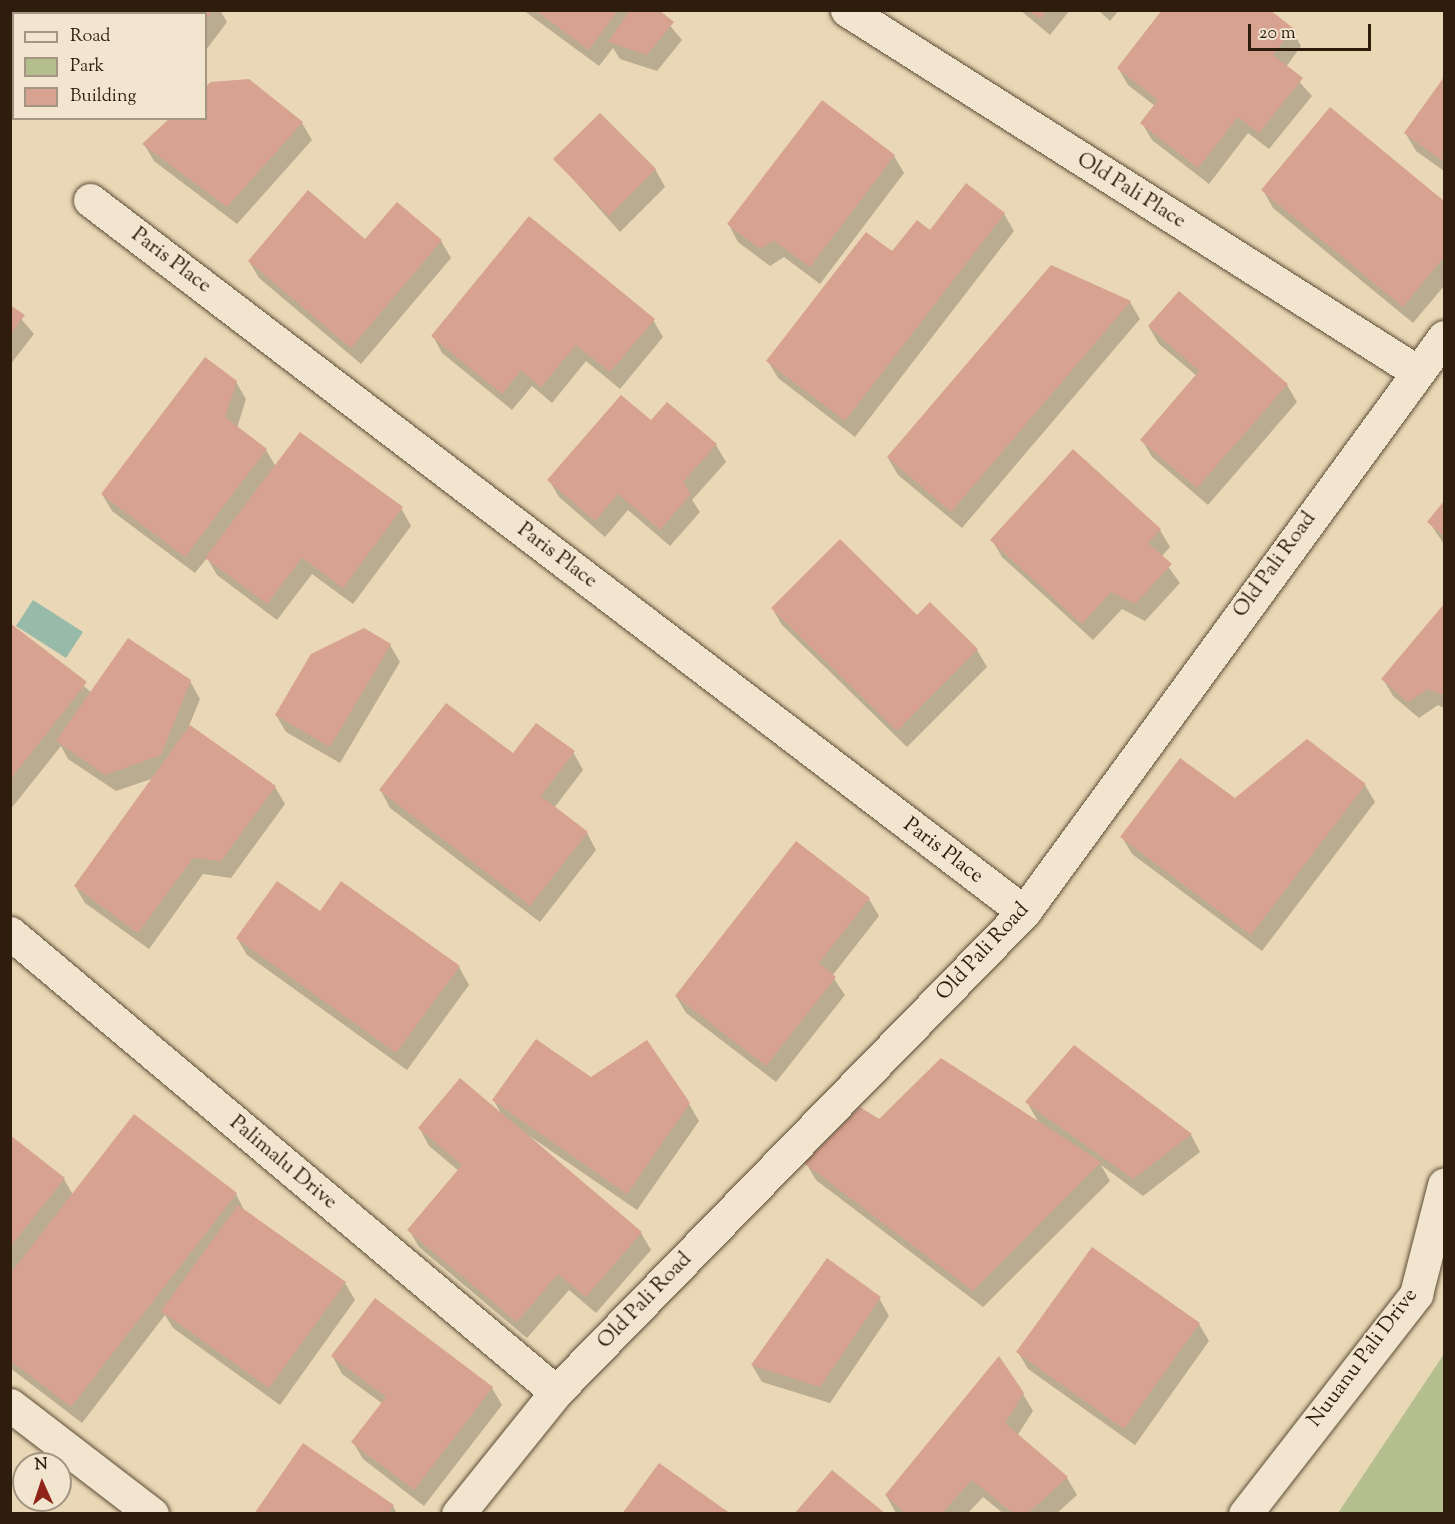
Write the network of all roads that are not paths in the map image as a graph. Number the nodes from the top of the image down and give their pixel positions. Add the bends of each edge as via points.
1 (847, 10) edge
2 (90, 200) dead end
3 (1444, 337) edge
4 (1416, 371) junction
5 (1023, 912) junction
6 (10, 933) edge
7 (1444, 1185) edge
8 (556, 1392) junction
9 (10, 1405) edge
10 (152, 1514) edge
11 (458, 1514) edge
12 (1245, 1514) edge

1 - 4 street, Old Pali Place
2 - 5 street, Paris Place
3 - 4 street, Old Pali Road
4 - 5 street, Old Pali Road
5 - 8 street, Old Pali Road
6 - 8 street, Palimalu Drive
7 - 12 street, Nuuanu Pali Drive via 1416,1294
8 - 11 street, Old Pali Road
9 - 10 street

